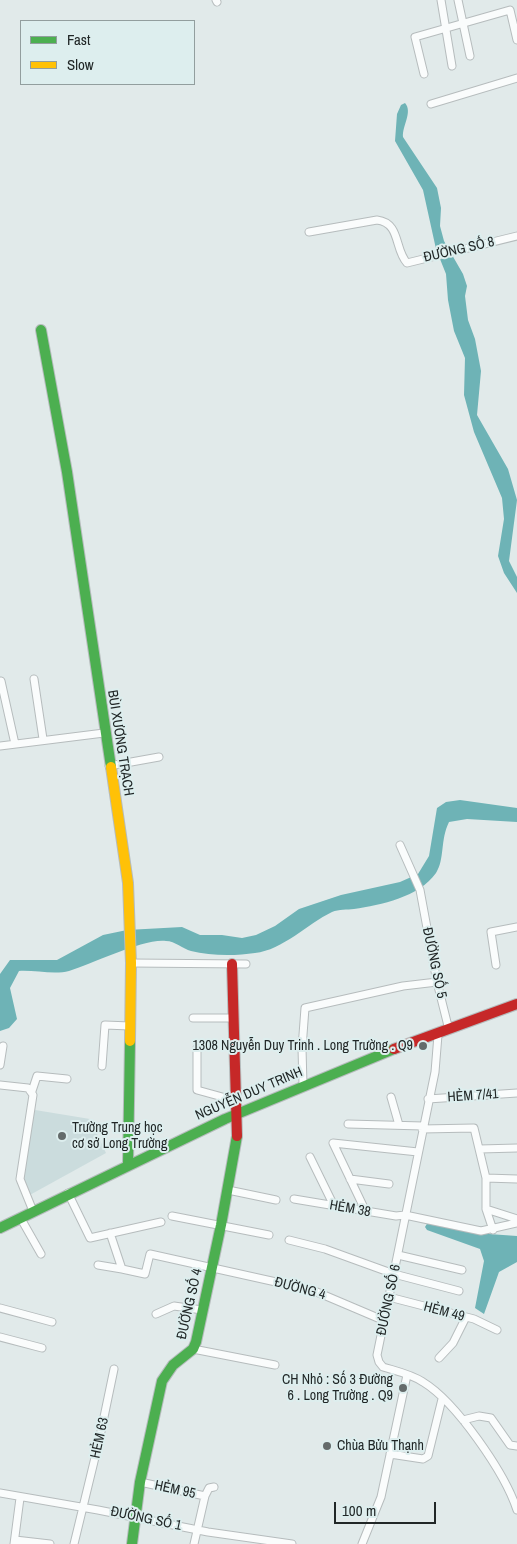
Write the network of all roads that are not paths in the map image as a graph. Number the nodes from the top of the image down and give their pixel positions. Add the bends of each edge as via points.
1 (441, 0) edge
2 (458, 0) edge
3 (462, 23) junction
4 (445, 28) junction
5 (517, 40) edge
6 (470, 56) dead end
7 (452, 66) dead end
8 (424, 74) dead end
9 (517, 78) edge
10 (431, 104) dead end
11 (309, 232) dead end
12 (517, 236) edge
13 (40, 330) dead end
14 (34, 679) dead end
15 (0, 681) edge
16 (3, 712) edge
17 (104, 733) junction
18 (43, 739) junction
19 (15, 744) junction
20 (0, 746) edge
21 (159, 757) dead end
22 (109, 766) junction
23 (400, 845) dead end
24 (517, 927) edge
25 (131, 959) junction
26 (232, 964) junction
27 (246, 964) dead end
28 (496, 965) dead end
29 (437, 982) junction
30 (517, 1004) edge
31 (193, 1018) dead end
32 (232, 1018) junction
33 (130, 1026) junction
34 (449, 1030) junction
35 (438, 1035) junction
36 (4, 1046) dead end
37 (197, 1048) dead end
38 (0, 1065) edge
39 (102, 1066) dead end
40 (67, 1079) dead end
41 (0, 1085) edge
42 (304, 1085) junction
43 (32, 1091) junction
44 (517, 1093) edge
45 (392, 1097) dead end
46 (428, 1099) junction
47 (237, 1101) junction
48 (238, 1113) junction
49 (348, 1124) dead end
50 (399, 1125) junction
51 (422, 1127) junction
52 (517, 1148) edge
53 (480, 1149) junction
54 (418, 1152) junction
55 (310, 1157) dead end
56 (128, 1164) junction
57 (486, 1178) junction
58 (350, 1179) junction
59 (517, 1179) edge
60 (389, 1184) dead end
61 (228, 1190) junction
62 (68, 1193) junction
63 (294, 1199) dead end
64 (276, 1200) dead end
65 (334, 1206) junction
66 (486, 1209) junction
67 (33, 1211) junction
68 (366, 1212) junction
69 (405, 1215) junction
70 (172, 1216) dead end
71 (20, 1217) junction
72 (517, 1219) edge
73 (160, 1222) dead end
74 (517, 1224) edge
75 (221, 1225) junction
76 (0, 1228) edge
77 (494, 1230) junction
78 (110, 1233) junction
79 (270, 1235) dead end
80 (289, 1240) dead end
81 (41, 1254) dead end
82 (398, 1254) junction
83 (98, 1265) dead end
84 (122, 1269) junction
85 (212, 1269) junction
86 (462, 1270) dead end
87 (394, 1274) junction
88 (459, 1291) dead end
89 (389, 1298) junction
90 (0, 1308) edge
91 (202, 1310) junction
92 (156, 1314) dead end
93 (466, 1317) junction
94 (385, 1321) junction
95 (52, 1322) dead end
96 (497, 1330) dead end
97 (0, 1337) edge
98 (42, 1348) dead end
99 (193, 1349) junction
100 (438, 1358) dead end
101 (276, 1365) dead end
102 (114, 1369) dead end
103 (407, 1375) junction
104 (442, 1399) junction
105 (463, 1420) junction
106 (517, 1446) edge
107 (390, 1454) junction
108 (140, 1482) junction
109 (214, 1486) dead end
110 (0, 1493) edge
111 (205, 1496) junction
112 (20, 1498) junction
113 (516, 1505) edge
114 (82, 1507) junction
115 (135, 1517) junction
116 (196, 1530) junction
117 (238, 1540) edge
118 (15, 1542) edge
119 (50, 1544) edge
120 (74, 1544) edge
121 (132, 1544) edge
122 (194, 1544) edge
123 (292, 1544) edge
124 (362, 1544) edge

1 - 4 street
2 - 3 street
3 - 4 street
3 - 5 street via 510,10
3 - 6 street
4 - 7 street
4 - 8 street via 415,37
9 - 10 street
11 - 12 street, ĐƯỜNG SỐ 8 via 384,221 393,228 405,262
13 - 17 street, BÙI XƯƠNG TRẠCH via 68,480
14 - 18 street
15 - 16 street
16 - 19 street
17 - 18 street
17 - 22 street, BÙI XƯƠNG TRẠCH
18 - 19 street
19 - 20 street
21 - 22 street
22 - 25 street, BÙI XƯƠNG TRẠCH via 128,883
23 - 29 street, ĐƯỜNG SỐ 5 via 420,892
24 - 28 street via 491,932
25 - 26 street
25 - 33 street, BÙI XƯƠNG TRẠCH
26 - 27 street
26 - 32 street, ĐƯỜNG SỐ 4
29 - 34 street, ĐƯỜNG SỐ 5
29 - 42 street via 403,986 305,1008
30 - 34 street, NGUYỄN DUY TRINH
31 - 32 street
32 - 47 street, ĐƯỜNG SỐ 4
33 - 39 street via 105,1025
33 - 56 street, BÙI XƯƠNG TRẠCH
34 - 35 street, NGUYỄN DUY TRINH
35 - 42 street, NGUYỄN DUY TRINH
35 - 46 street, ĐƯỜNG SỐ 6 via 435,1072
36 - 38 street
37 - 47 street via 197,1090
40 - 43 street via 37,1076
41 - 43 street
42 - 48 street, NGUYỄN DUY TRINH
43 - 67 street via 20,1179
44 - 46 street, HẺM 7/41
45 - 50 street
46 - 51 street, ĐƯỜNG SỐ 6
47 - 48 street, ĐƯỜNG SỐ 4
48 - 56 street, NGUYỄN DUY TRINH
48 - 61 street, ĐƯỜNG SỐ 4
49 - 50 street
50 - 51 street
51 - 53 street via 474,1128
51 - 54 street, ĐƯỜNG SỐ 6
52 - 53 street
53 - 57 street
54 - 58 street via 335,1142 332,1145
54 - 69 street, ĐƯỜNG SỐ 6
55 - 65 street
56 - 62 street, NGUYỄN DUY TRINH
57 - 59 street
57 - 66 street
58 - 60 street
58 - 68 street
61 - 64 street
61 - 75 street, ĐƯỜNG SỐ 4
62 - 67 street, NGUYỄN DUY TRINH
62 - 78 street via 90,1238
63 - 65 street, HẺM 38
65 - 68 street, HẺM 38
66 - 72 street
66 - 77 street
67 - 71 street, NGUYỄN DUY TRINH
68 - 69 street, HẺM 38
69 - 77 street, HẺM 38 via 481,1231
69 - 82 street, ĐƯỜNG SỐ 6
70 - 75 street
71 - 76 street, NGUYỄN DUY TRINH
71 - 81 street
73 - 78 street
74 - 77 street, HẺM 38
75 - 79 street
75 - 85 street, ĐƯỜNG SỐ 4
78 - 84 street
80 - 87 street
82 - 86 street
82 - 87 street, ĐƯỜNG SỐ 6
83 - 84 street
84 - 85 street, ĐƯỜNG 4 via 146,1274 150,1254
85 - 91 street, ĐƯỜNG SỐ 4
85 - 94 street, ĐƯỜNG 4 via 312,1290
87 - 88 street
87 - 89 street, ĐƯỜNG SỐ 6
89 - 93 street, HẺM 49
89 - 94 street, ĐƯỜNG SỐ 6
90 - 95 street
91 - 92 street via 174,1306
91 - 99 street, ĐƯỜNG SỐ 4
93 - 96 street, HẺM 49
93 - 100 street via 454,1343
94 - 103 street, ĐƯỜNG SỐ 6 via 378,1362 383,1367
97 - 98 street
99 - 101 street
99 - 108 street, ĐƯỜNG SỐ 4 via 174,1365 162,1382
102 - 114 street, HẺM 63 via 100,1441
103 - 104 street via 422,1381
103 - 107 street
104 - 105 street
104 - 107 street via 429,1453 422,1458
105 - 106 street via 479,1416 491,1418 510,1446
105 - 113 street via 484,1446
107 - 124 street via 381,1497
108 - 111 street, HẺM 95
108 - 115 street, ĐƯỜNG SỐ 4
109 - 111 street
110 - 112 street, ĐƯỜNG SỐ 1
111 - 116 street, HẺM 95
112 - 114 street, ĐƯỜNG SỐ 1
112 - 118 street
114 - 115 street, ĐƯỜNG SỐ 1
114 - 120 street, HẺM 63
115 - 116 street, ĐƯỜNG SỐ 1
115 - 121 street, ĐƯỜNG SỐ 4
116 - 117 street, ĐƯỜNG SỐ 1
116 - 122 street, HẺM 95
117 - 123 street, ĐƯỜNG SỐ 1
118 - 119 street

